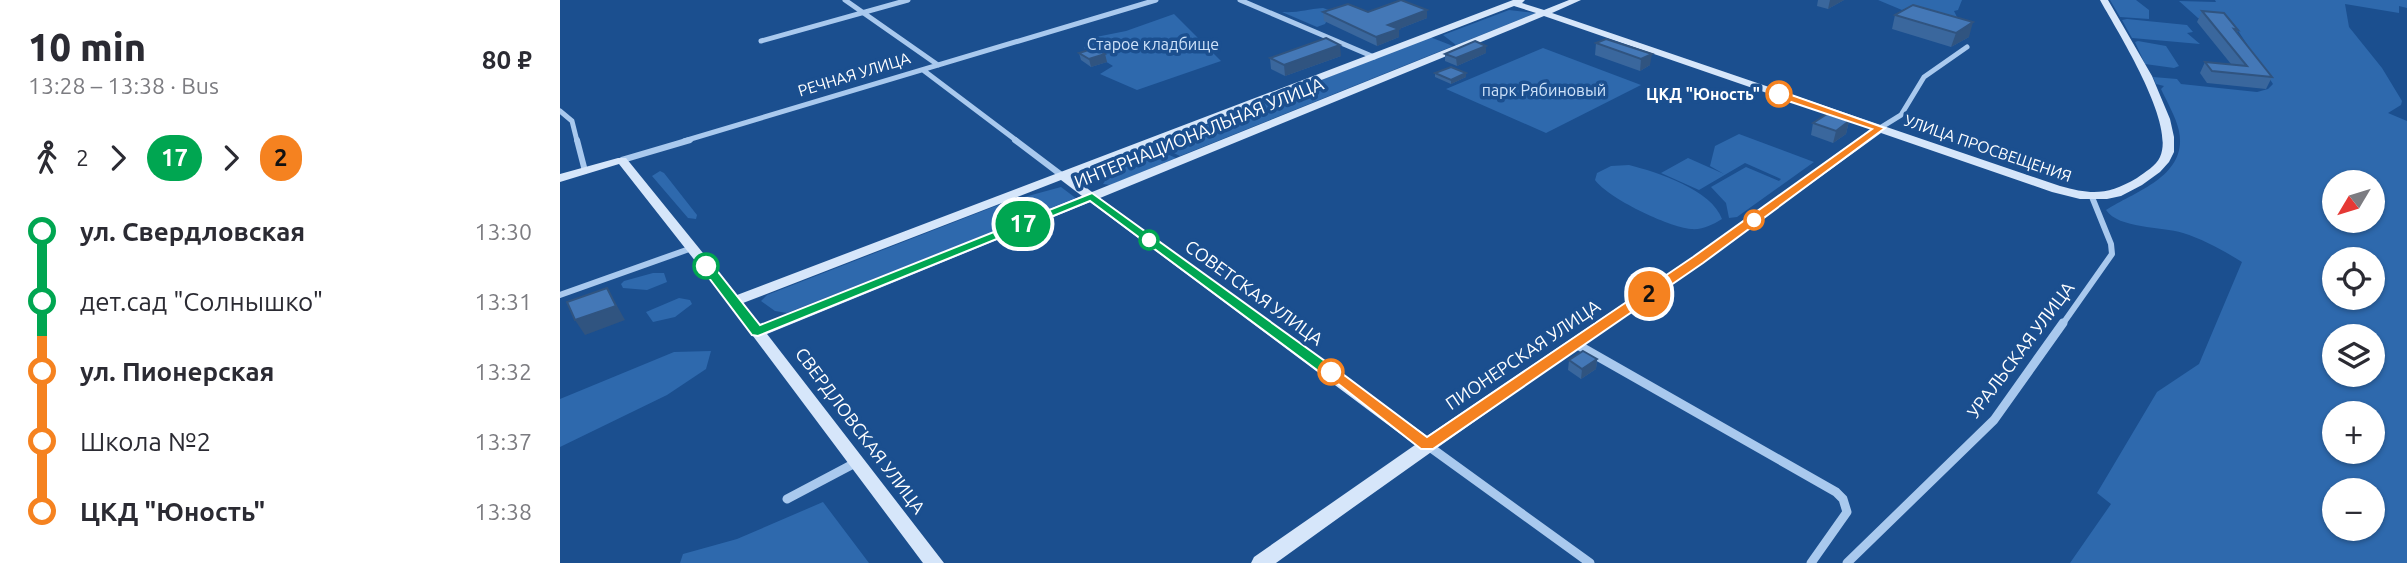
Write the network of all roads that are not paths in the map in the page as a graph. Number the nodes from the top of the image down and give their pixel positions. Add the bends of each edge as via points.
1 (845, 0) edge
2 (908, 0) edge
3 (1156, 0) edge
4 (1240, 0) edge
5 (1577, 0) edge
6 (2104, 0) edge
7 (1514, 1) edge
8 (864, 12) junction
9 (1544, 13) junction
10 (761, 41) dead end
11 (1967, 47) dead end
12 (1374, 57) junction
13 (938, 65) junction
14 (923, 70) junction
15 (560, 111) edge
16 (1880, 128) junction
17 (622, 160) junction
18 (585, 170) junction
19 (1064, 177) junction
20 (560, 178) edge
21 (1092, 197) junction
22 (2092, 197) junction
23 (692, 248) junction
24 (560, 295) edge
25 (734, 301) junction
26 (758, 332) junction
27 (1576, 344) junction
28 (1427, 445) junction
29 (857, 462) junction
30 (787, 499) dead end
31 (934, 563) edge
32 (1261, 563) edge
33 (1590, 563) edge
34 (1811, 563) edge
35 (1847, 563) edge

1 - 8 street
2 - 8 street
3 - 13 street, РЕЧНАЯ УЛИЦА
4 - 12 street
5 - 9 street, ИНТЕРНАЦИОНАЛЬНАЯ УЛИЦА
6 - 22 street, УЛИЦА ПРОСВЕЩЕНИЯ via 2158,100 2170,138 2168,155 2160,167 2122,192
7 - 9 street, УЛИЦА ПРОСВЕЩЕНИЯ
7 - 12 street, ИНТЕРНАЦИОНАЛЬНАЯ УЛИЦА
8 - 10 street
8 - 13 street
9 - 16 street, УЛИЦА ПРОСВЕЩЕНИЯ
9 - 21 street, ИНТЕРНАЦИОНАЛЬНАЯ УЛИЦА
11 - 16 street, ПИОНЕРСКАЯ УЛИЦА via 1924,77 1901,115
12 - 19 street, ИНТЕРНАЦИОНАЛЬНАЯ УЛИЦА
13 - 14 street, РЕЧНАЯ УЛИЦА
14 - 17 street, РЕЧНАЯ УЛИЦА
14 - 19 street
15 - 18 street via 572,121
16 - 22 street, УЛИЦА ПРОСВЕЩЕНИЯ via 2056,189
16 - 27 street, ПИОНЕРСКАЯ УЛИЦА
17 - 18 street, РЕЧНАЯ УЛИЦА
17 - 23 street, СВЕРДЛОВСКАЯ УЛИЦА
18 - 20 street, РЕЧНАЯ УЛИЦА
19 - 21 street, СОВЕТСКАЯ УЛИЦА
19 - 25 street, ИНТЕРНАЦИОНАЛЬНАЯ УЛИЦА
21 - 26 street, ИНТЕРНАЦИОНАЛЬНАЯ УЛИЦА
21 - 28 street, СОВЕТСКАЯ УЛИЦА
22 - 35 street, УРАЛЬСКАЯ УЛИЦА via 2112,254 1994,420
23 - 24 street
23 - 25 street, СВЕРДЛОВСКАЯ УЛИЦА
25 - 26 street, СВЕРДЛОВСКАЯ УЛИЦА
26 - 29 street, СВЕРДЛОВСКАЯ УЛИЦА
27 - 28 street, ПИОНЕРСКАЯ УЛИЦА
27 - 34 street via 1836,492 1847,512
28 - 32 street, ПИОНЕРСКАЯ УЛИЦА
28 - 33 street
29 - 30 street
29 - 31 street, СВЕРДЛОВСКАЯ УЛИЦА

